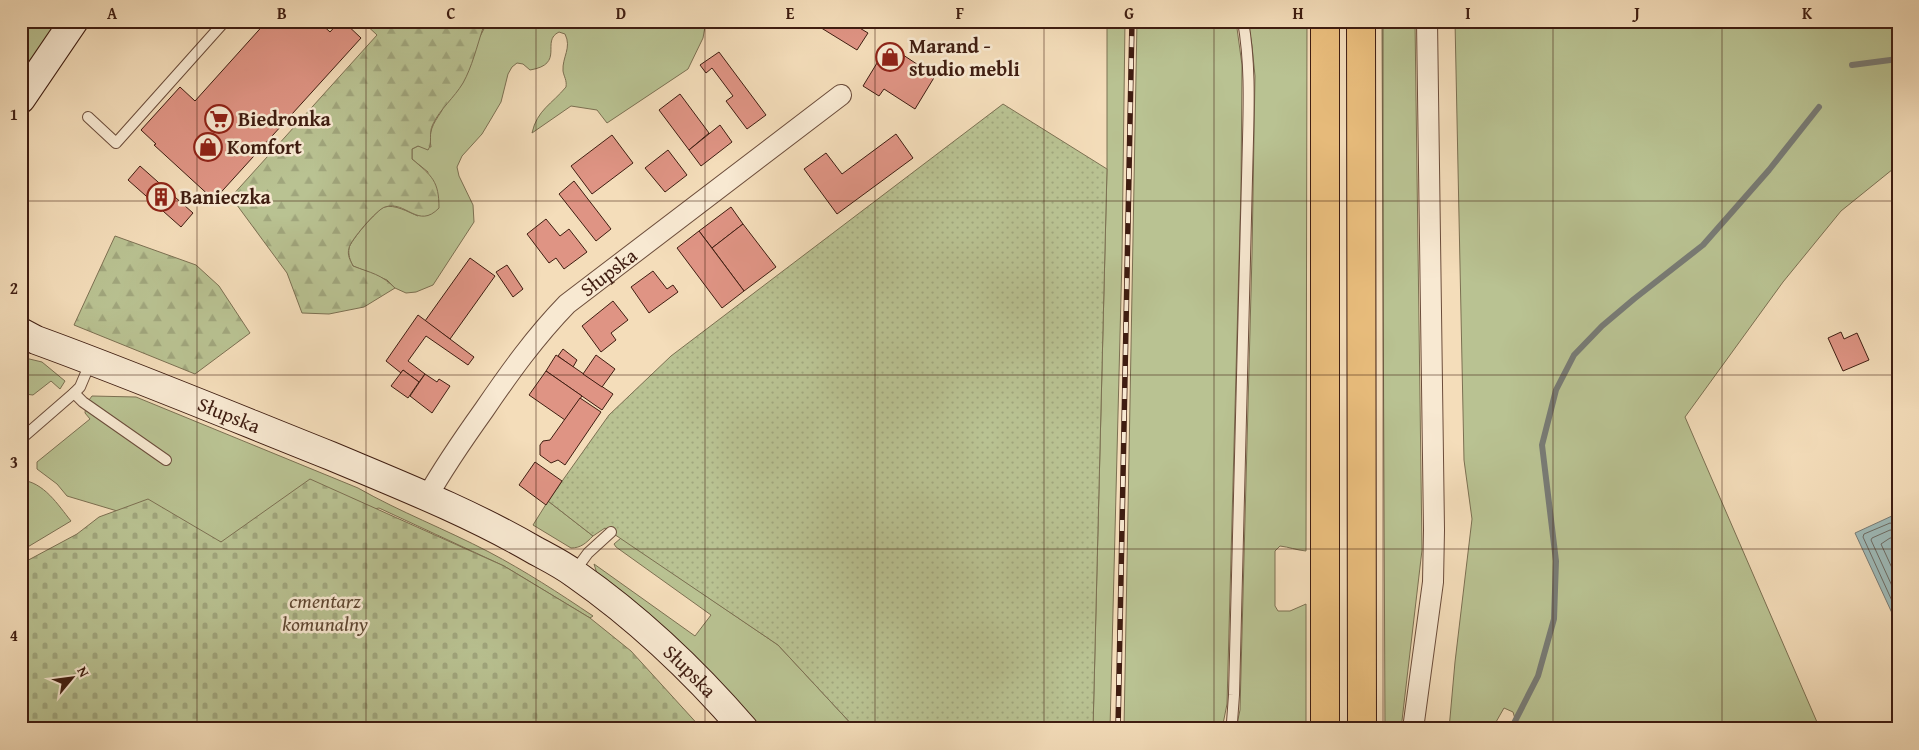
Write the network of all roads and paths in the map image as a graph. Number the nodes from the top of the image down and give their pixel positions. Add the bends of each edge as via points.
1 (74, 21) edge
2 (225, 21) edge
3 (1243, 21) edge
4 (1325, 21) edge
5 (1361, 21) edge
6 (1427, 21) edge
7 (841, 95) dead end
8 (21, 99) edge
9 (88, 117) dead end
10 (24, 336) edge
11 (92, 360) junction
12 (74, 393) junction
13 (21, 439) edge
14 (166, 460) dead end
15 (427, 497) junction
16 (611, 532) dead end
17 (574, 573) junction
18 (744, 729) edge
19 (1229, 729) edge
20 (1325, 729) edge
21 (1362, 729) edge
22 (1414, 729) edge

1 - 8 main road
2 - 9 lane via 116,143
3 - 19 lane via 1247,45 1248,140 1234,695
4 - 20 highway
5 - 21 highway
6 - 22 street via 1434,530 1433,582
7 - 15 street, Słupska via 567,304 524,352 442,470
10 - 11 main road, Słupska
11 - 12 lane
11 - 15 main road, Słupska
12 - 13 lane
12 - 14 lane
15 - 17 main road, Słupska via 485,522
16 - 17 lane via 588,553
17 - 18 main road, Słupska via 669,649

